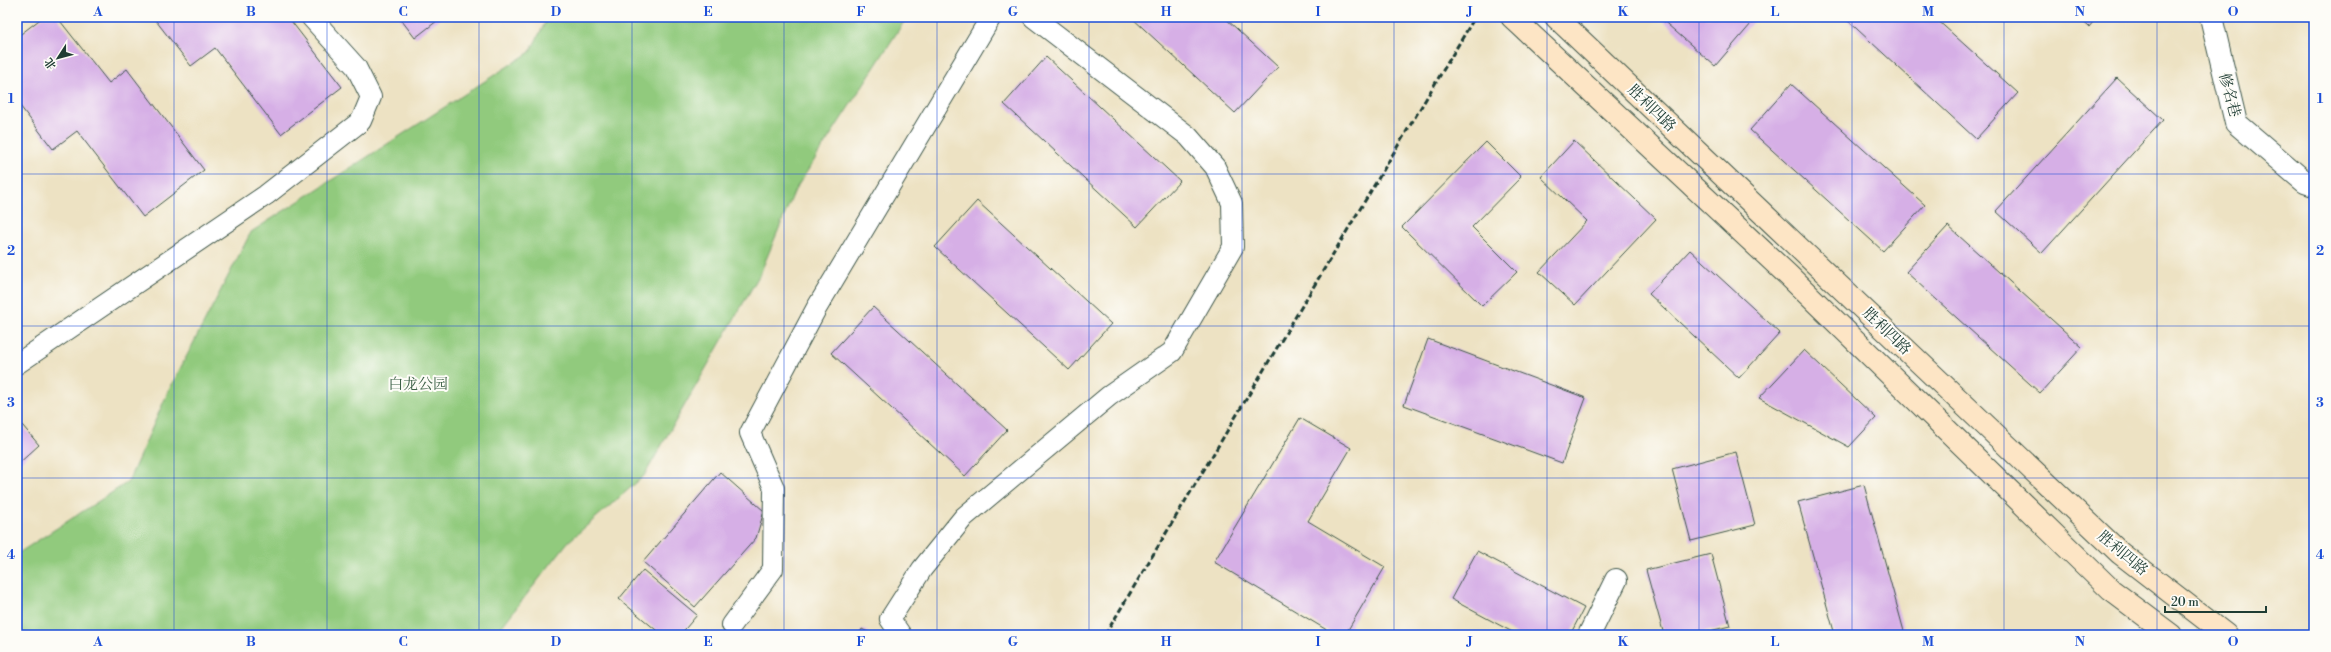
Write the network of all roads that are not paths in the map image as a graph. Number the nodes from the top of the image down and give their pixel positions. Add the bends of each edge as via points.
1 (312, 17) edge
2 (991, 17) edge
3 (1033, 17) edge
4 (1512, 17) edge
5 (1556, 17) edge
6 (2211, 17) edge
7 (2314, 185) edge
8 (17, 364) edge
9 (1616, 580) dead end
10 (732, 625) dead end
11 (901, 635) edge
12 (1589, 635) edge
13 (2171, 635) edge
14 (2226, 635) edge

1 - 8 lane via 356,67 371,98 361,121 266,195
2 - 10 lane via 816,309 750,433 774,488 772,569
3 - 11 lane via 1188,136 1215,167 1232,203 1233,247 1172,352 1109,396 964,517 922,569 890,619
4 - 13 main road, 胜利四路 via 1788,275 2111,590
5 - 14 main road, 胜利四路 via 2120,553
6 - 7 street, 修名巷 via 2236,123 2305,182
9 - 12 street

